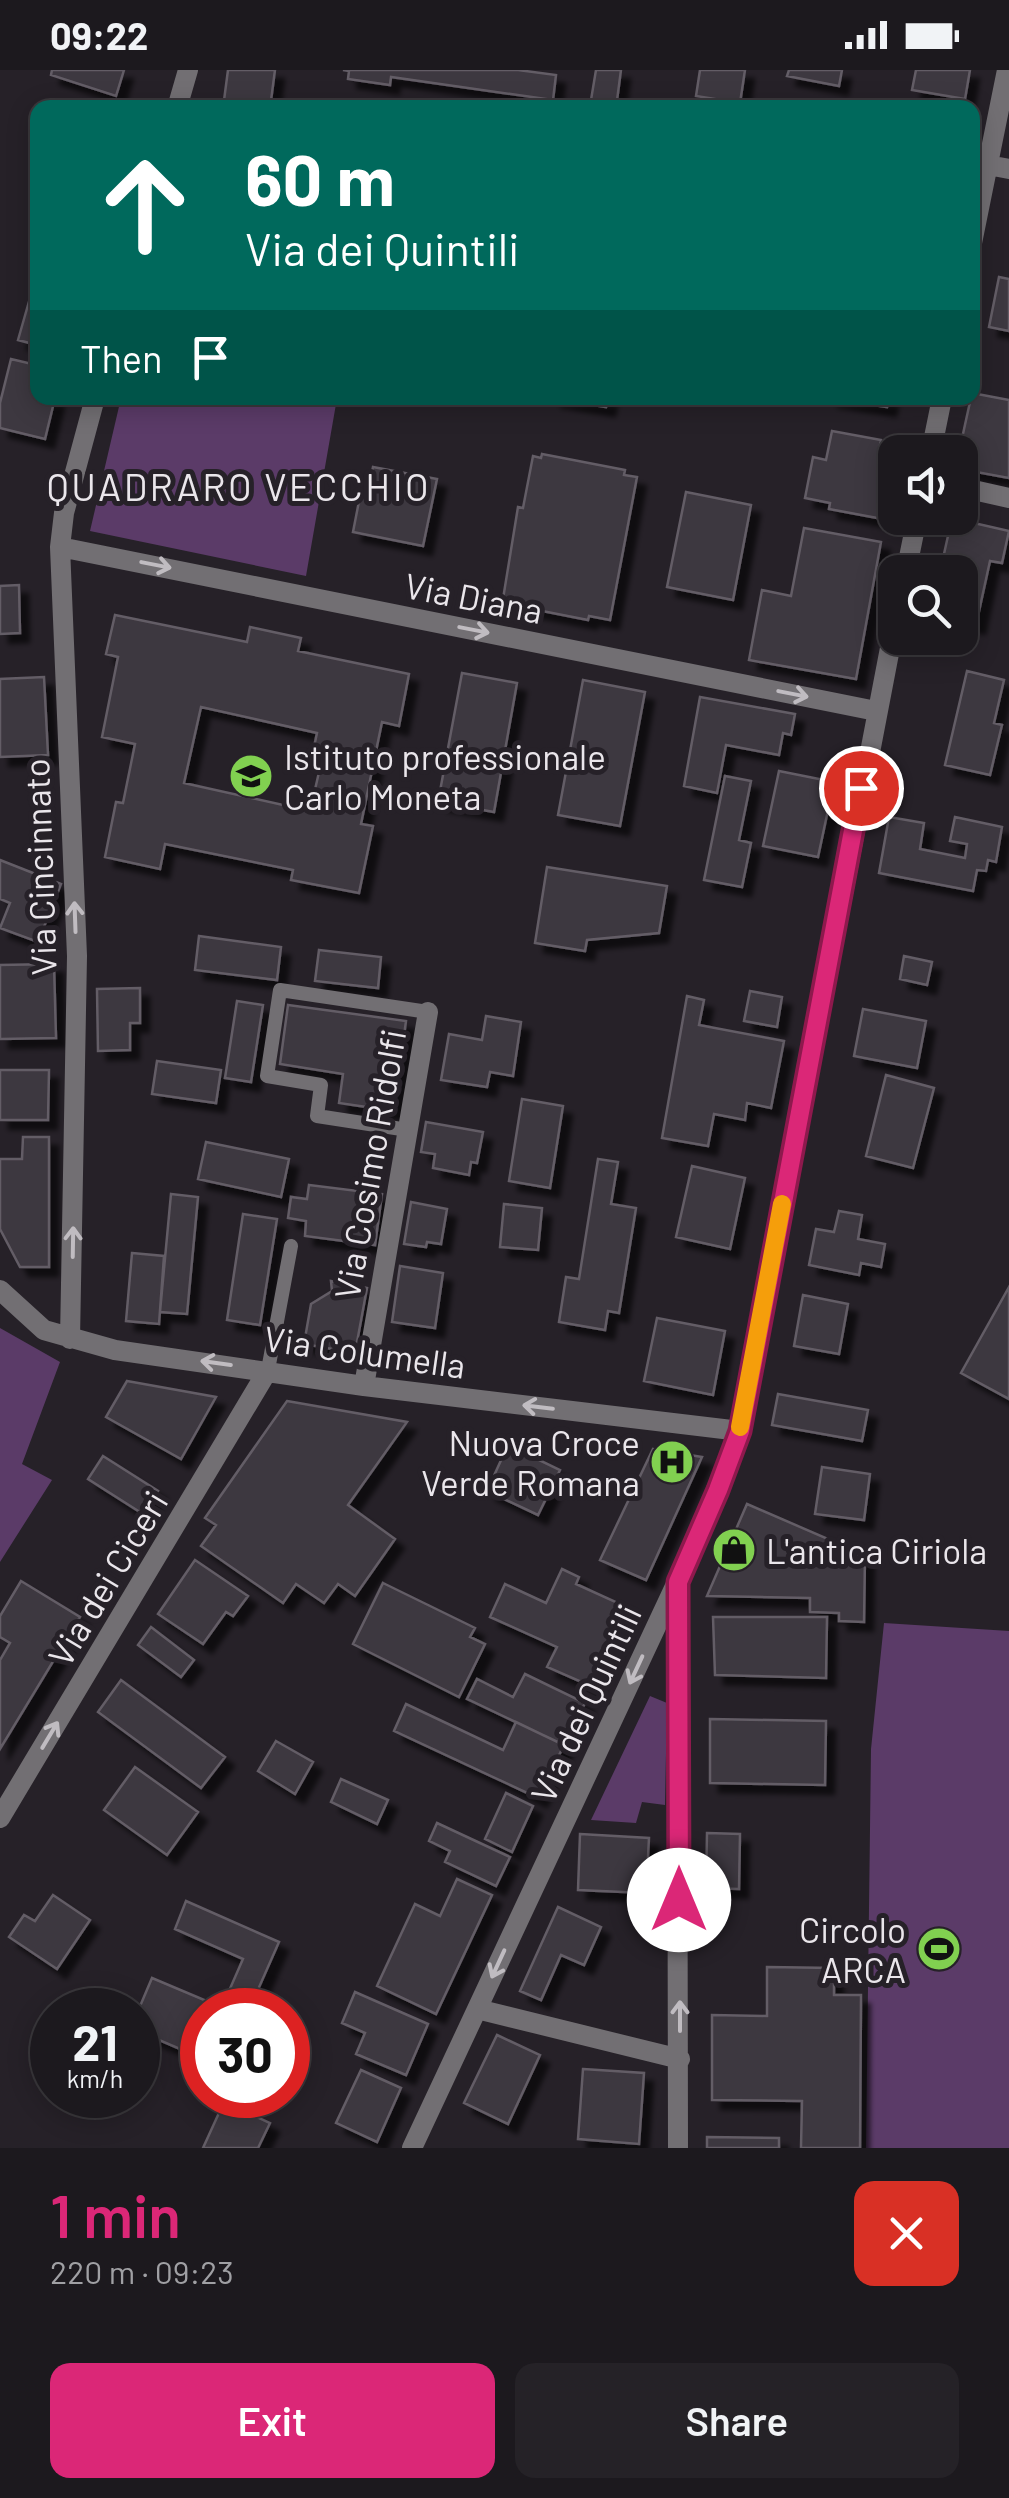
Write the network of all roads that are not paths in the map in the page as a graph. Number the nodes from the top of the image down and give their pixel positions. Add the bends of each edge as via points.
1 (188, 70) edge
2 (1006, 70) edge
3 (179, 100) edge
4 (998, 167) edge
5 (980, 220) edge
6 (92, 405) edge
7 (941, 405) edge
8 (934, 435) edge
9 (978, 491) edge
10 (1009, 498) edge
11 (60, 547) junction
12 (888, 655) edge
13 (876, 711) junction
14 (428, 1012) joint
15 (408, 1130) junction
16 (291, 1246) dead end
17 (0, 1290) edge
18 (70, 1339) junction
19 (268, 1370) junction
20 (364, 1386) junction
21 (740, 1431) junction
22 (678, 1582) junction
23 (0, 1818) edge
24 (477, 2008) junction
25 (680, 2059) junction
26 (412, 2148) edge
27 (678, 2148) edge

1 - 3 street
2 - 4 street
4 - 5 street
6 - 11 street, Via Cincinnato
7 - 8 street
9 - 10 street
11 -> 13 street, Via Diana
18 -> 11 street, Via Cincinnato via 76,956
12 - 13 street, Via dei Quintili
13 - 21 street, Via dei Quintili
14 - 15 street, Via Cosimo Ridolfi
14 - 15 lane via 280,990 268,1076 321,1084 317,1116
15 - 20 street, Via Cosimo Ridolfi
16 - 19 lane
17 - 18 street, Via Columella via 44,1330
19 -> 18 street, Via Columella
19 - 20 street, Via Columella
23 -> 19 street, Via dei Ciceri
21 -> 20 street, Via Columella
21 - 22 street, Via dei Quintili
22 -> 24 street, Via dei Quintili
25 -> 22 street
24 - 25 street
24 - 26 street, Via dei Quintili
25 - 27 street

